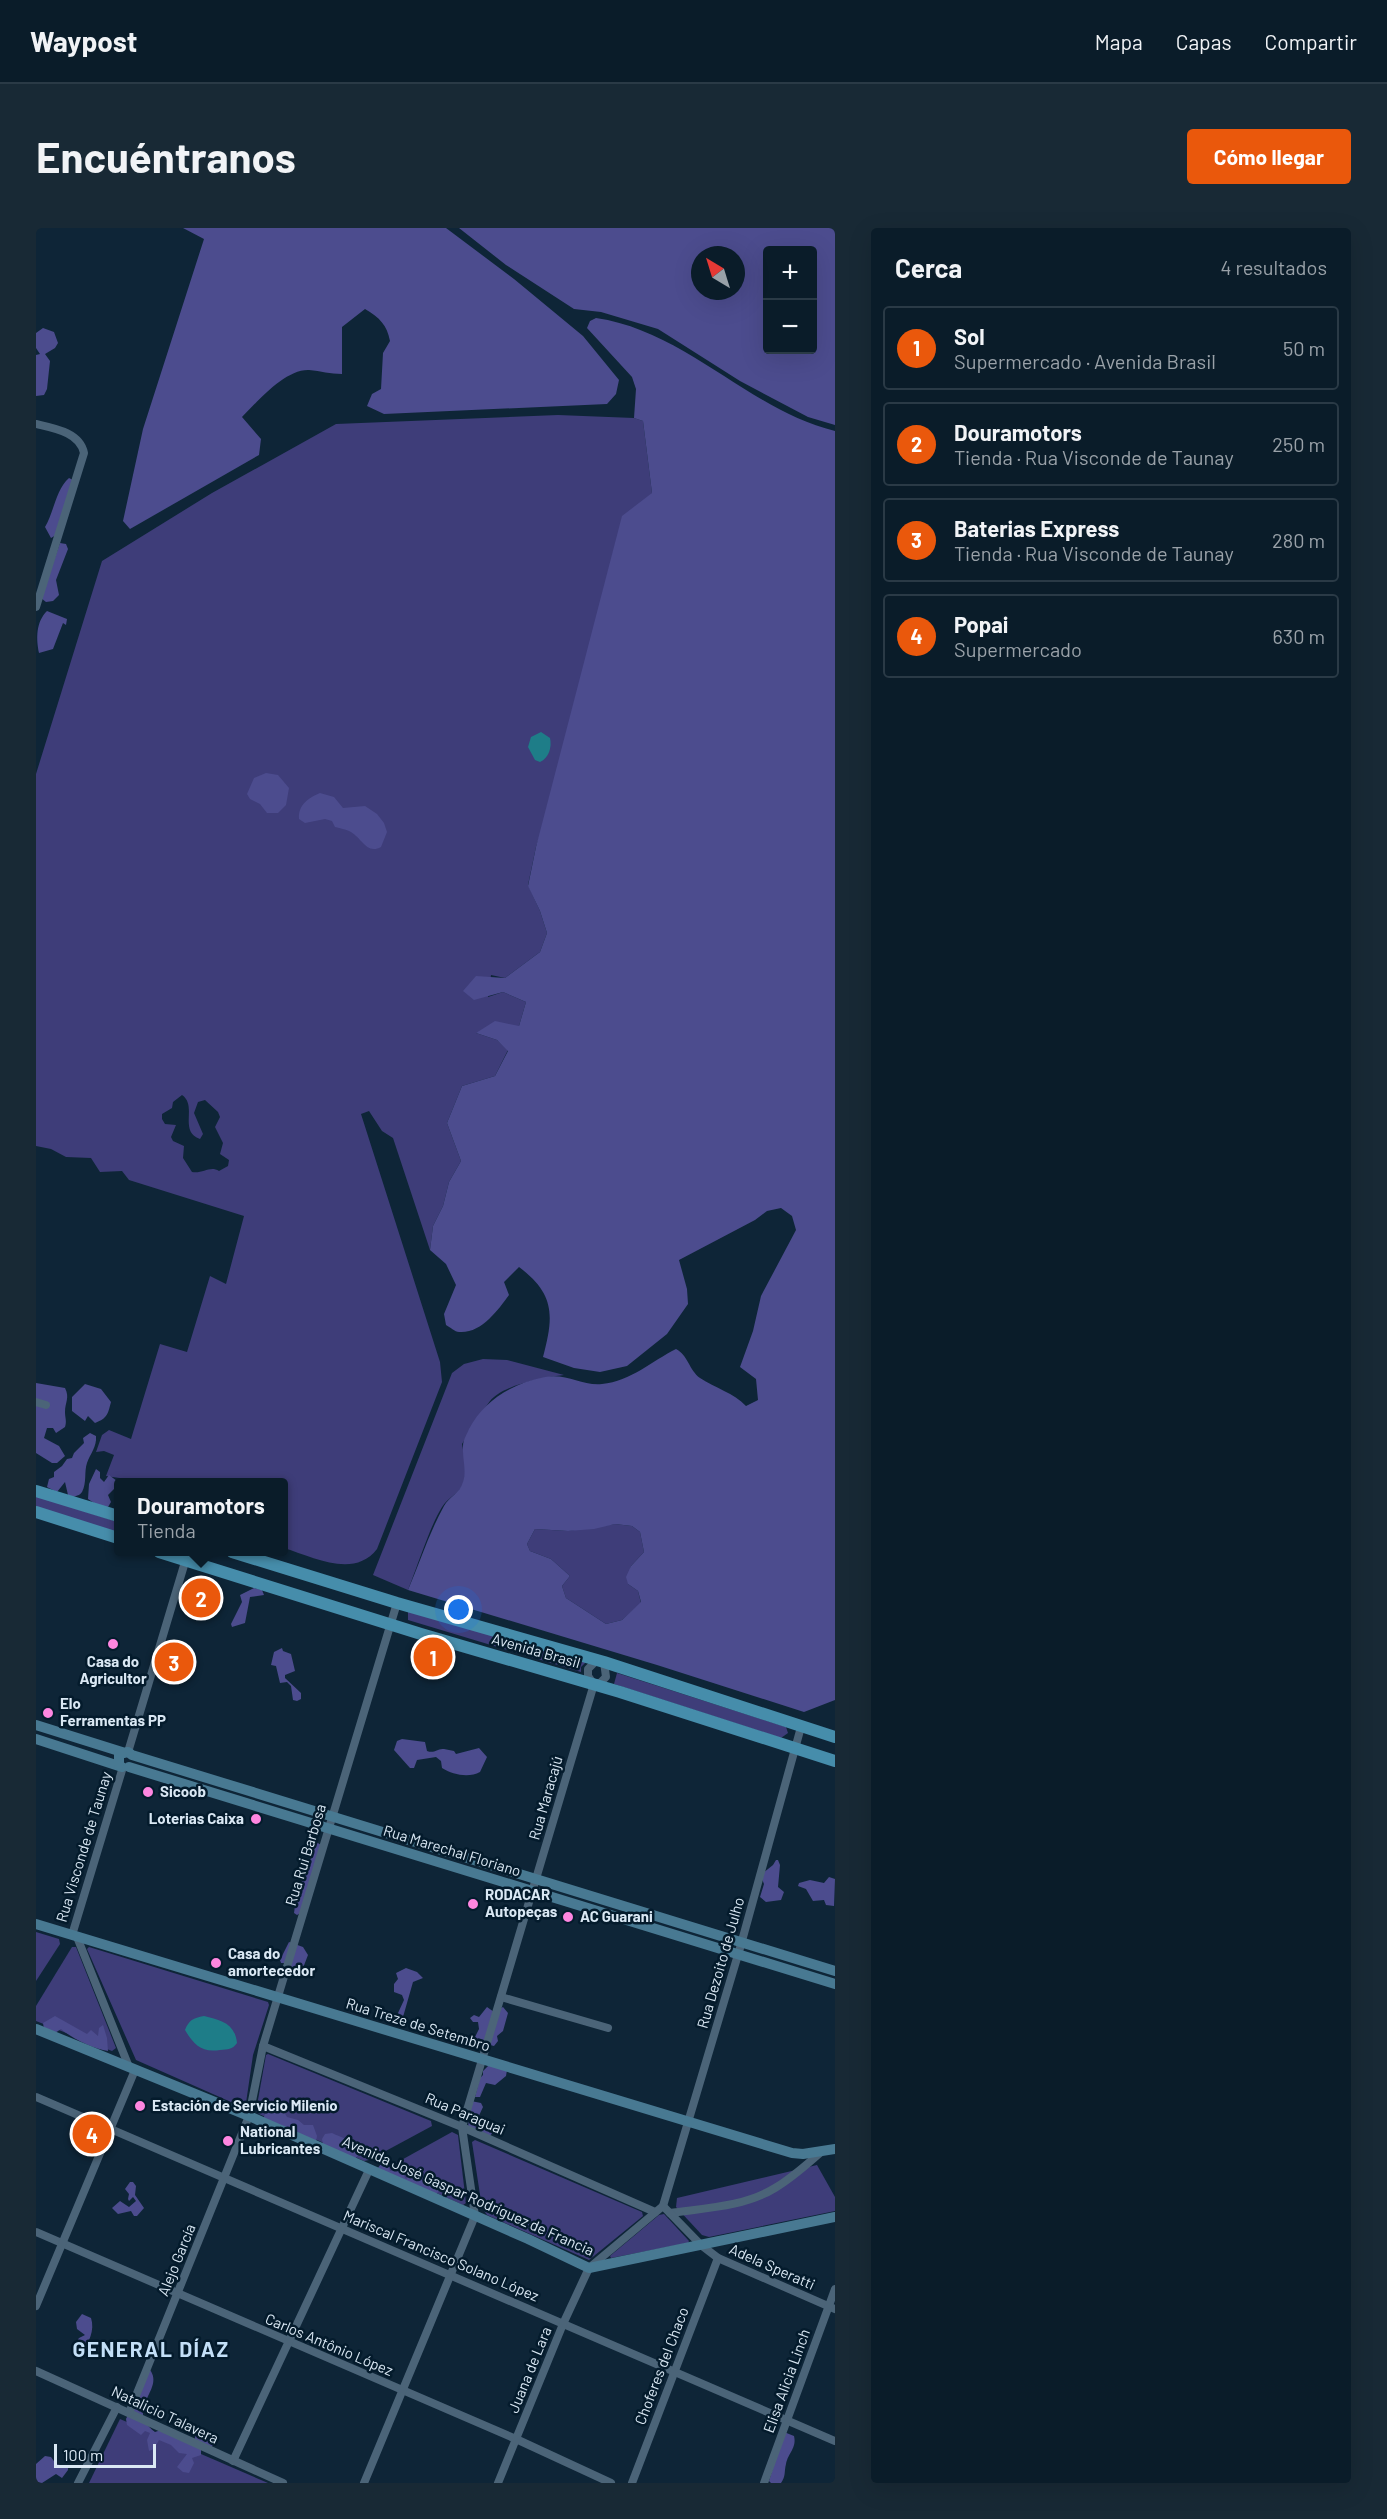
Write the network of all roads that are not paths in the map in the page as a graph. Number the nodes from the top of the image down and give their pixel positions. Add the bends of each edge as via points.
1 (36, 424) edge
2 (36, 607) edge
3 (36, 1402) edge
4 (46, 1405) dead end
5 (36, 1491) edge
6 (36, 1512) edge
7 (114, 1515) edge
8 (114, 1537) edge
9 (187, 1556) edge
10 (248, 1556) edge
11 (397, 1603) junction
12 (390, 1624) junction
13 (601, 1661) junction
14 (594, 1684) junction
15 (36, 1725) edge
16 (801, 1727) junction
17 (835, 1737) edge
18 (36, 1739) edge
19 (795, 1749) junction
20 (128, 1753) junction
21 (835, 1761) edge
22 (124, 1766) junction
23 (171, 1766) junction
24 (167, 1779) junction
25 (332, 1816) junction
26 (328, 1828) junction
27 (394, 1835) junction
28 (390, 1847) junction
29 (537, 1879) junction
30 (533, 1891) junction
31 (672, 1920) junction
32 (36, 1924) edge
33 (668, 1933) junction
34 (74, 1936) junction
35 (742, 1942) junction
36 (739, 1954) junction
37 (835, 1971) edge
38 (835, 1984) edge
39 (277, 1997) junction
40 (501, 1997) junction
41 (608, 2028) dead end
42 (36, 2030) edge
43 (262, 2046) junction
44 (482, 2060) junction
45 (132, 2069) junction
46 (36, 2097) edge
47 (249, 2116) junction
48 (688, 2122) junction
49 (462, 2127) junction
50 (110, 2128) junction
51 (835, 2149) edge
52 (821, 2152) junction
53 (369, 2169) junction
54 (225, 2178) junction
55 (663, 2206) junction
56 (655, 2212) junction
57 (670, 2213) junction
58 (475, 2216) junction
59 (835, 2217) edge
60 (341, 2229) junction
61 (36, 2232) edge
62 (62, 2243) junction
63 (701, 2245) junction
64 (718, 2258) junction
65 (589, 2268) junction
66 (451, 2275) junction
67 (835, 2289) edge
68 (178, 2294) junction
69 (36, 2306) edge
70 (832, 2308) edge
71 (563, 2324) junction
72 (288, 2343) junction
73 (36, 2371) edge
74 (675, 2372) junction
75 (403, 2391) junction
76 (117, 2407) junction
77 (129, 2413) junction
78 (787, 2420) junction
79 (516, 2439) junction
80 (835, 2441) edge
81 (233, 2461) junction
82 (78, 2483) edge
83 (283, 2483) edge
84 (364, 2483) edge
85 (498, 2483) edge
86 (611, 2483) edge
87 (632, 2483) edge
88 (764, 2483) edge

1 - 2 street via 58,428 83,447 83,459
3 - 4 street
5 - 7 main road
6 - 8 main road
9 - 12 main road, Avenida Brasil
9 - 20 street
10 - 11 main road, Avenida Brasil
11 - 12 street, Rua Rui Barbosa
11 - 13 main road, Avenida Brasil
12 - 14 main road, Avenida Brasil
12 - 25 street, Rua Rui Barbosa
13 - 14 street via 606,1677
13 - 14 street via 588,1669
13 - 16 main road, Avenida Brasil
14 - 19 main road, Avenida Brasil
14 - 29 street, Rua Maracajú
15 - 20 main road, Rua Marechal Floriano
16 - 17 main road, Avenida Brasil
16 - 19 street, Rua Dezoito de Julho
18 - 22 main road, Rua Marechal Floriano
19 - 21 main road, Avenida Brasil
19 - 35 street, Rua Dezoito de Julho
20 - 22 main road via 134,1762
20 - 23 main road, Rua Marechal Floriano
22 - 24 main road, Rua Marechal Floriano
22 - 34 street, Rua Visconde de Taunay
23 - 24 main road
23 - 25 main road, Rua Marechal Floriano
24 - 26 main road, Rua Marechal Floriano
25 - 26 street, Rua Rui Barbosa
25 - 27 main road, Rua Marechal Floriano
26 - 28 main road, Rua Marechal Floriano
26 - 39 street, Rua Rui Barbosa
27 - 28 main road
27 - 29 main road, Rua Marechal Floriano
28 - 30 main road, Rua Marechal Floriano
29 - 30 street, Rua Maracajú
29 - 31 main road, Rua Marechal Floriano
30 - 33 main road, Rua Marechal Floriano
30 - 40 street, Rua Maracajú
31 - 33 main road
31 - 35 main road, Rua Marechal Floriano
32 - 34 main road, Rua Treze de Setembro
33 - 36 main road, Rua Marechal Floriano
34 - 39 main road, Rua Treze de Setembro
34 - 45 street
35 - 36 street, Rua Dezoito de Julho
35 - 37 main road, Rua Marechal Floriano
36 - 38 main road, Rua Marechal Floriano
36 - 48 street, Rua Dezoito de Julho
39 - 43 street, Rua Rui Barbosa
39 - 44 main road, Rua Treze de Setembro
40 - 41 street
40 - 44 street, Rua Maracajú
42 - 45 main road, Avenida José Gaspar Rodríguez de Francia
43 - 47 street, Rua Rui Barbosa
43 - 49 street, Rua Paraguai
44 - 48 main road, Rua Treze de Setembro
44 - 49 street, Rua Maracajú
45 - 47 main road, Avenida José Gaspar Rodríguez de Francia
45 - 50 street
46 - 50 street, Mariscal Francisco Solano López
47 - 53 main road, Avenida José Gaspar Rodríguez de Francia
47 - 54 street, Alejo García
48 - 52 main road, Rua Treze de Setembro via 792,2153
48 - 55 street, Rua Dezoito de Julho
49 - 56 street, Rua Paraguai
49 - 58 street
50 - 54 street, Mariscal Francisco Solano López
50 - 62 street
51 - 52 main road, Rua Treze de Setembro
52 - 57 street via 775,2189 756,2197
53 - 58 main road, Avenida José Gaspar Rodríguez de Francia
53 - 60 street
54 - 60 street, Mariscal Francisco Solano López
54 - 68 street, Alejo García
55 - 56 street
55 - 57 street, Adela Speratti
56 - 65 street
57 - 63 street, Adela Speratti
58 - 65 main road, Avenida José Gaspar Rodríguez de Francia
58 - 66 street
59 - 63 main road, Avenida José Gaspar Rodríguez de Francia
60 - 66 street, Mariscal Francisco Solano López
60 - 72 street
61 - 62 street, Carlos Antônio López
62 - 68 street, Carlos Antônio López
62 - 69 street
63 - 64 street, Adela Speratti
63 - 65 main road, Avenida José Gaspar Rodríguez de Francia
64 - 70 street, Adela Speratti
64 - 74 street, Choferes del Chaco
65 - 71 street, Juana de Lara
66 - 71 street, Mariscal Francisco Solano López
66 - 75 street
67 - 70 street, Elisa Alicia Linch
68 - 72 street, Carlos Antônio López
68 - 77 street, Alejo García
70 - 78 street, Elisa Alicia Linch
71 - 74 street, Mariscal Francisco Solano López
71 - 79 street, Juana de Lara
72 - 75 street, Carlos Antônio López
72 - 81 street
73 - 76 street, Natalicio Talavera
74 - 78 street, Mariscal Francisco Solano López
74 - 87 street, Choferes del Chaco
75 - 79 street, Carlos Antônio López
75 - 84 street
76 - 77 street, Natalicio Talavera
76 - 82 street
77 - 81 street, Natalicio Talavera
78 - 80 street, Mariscal Francisco Solano López
78 - 88 street, Elisa Alicia Linch
79 - 85 street, Juana de Lara
79 - 86 street, Carlos Antônio López
81 - 83 street, Natalicio Talavera

